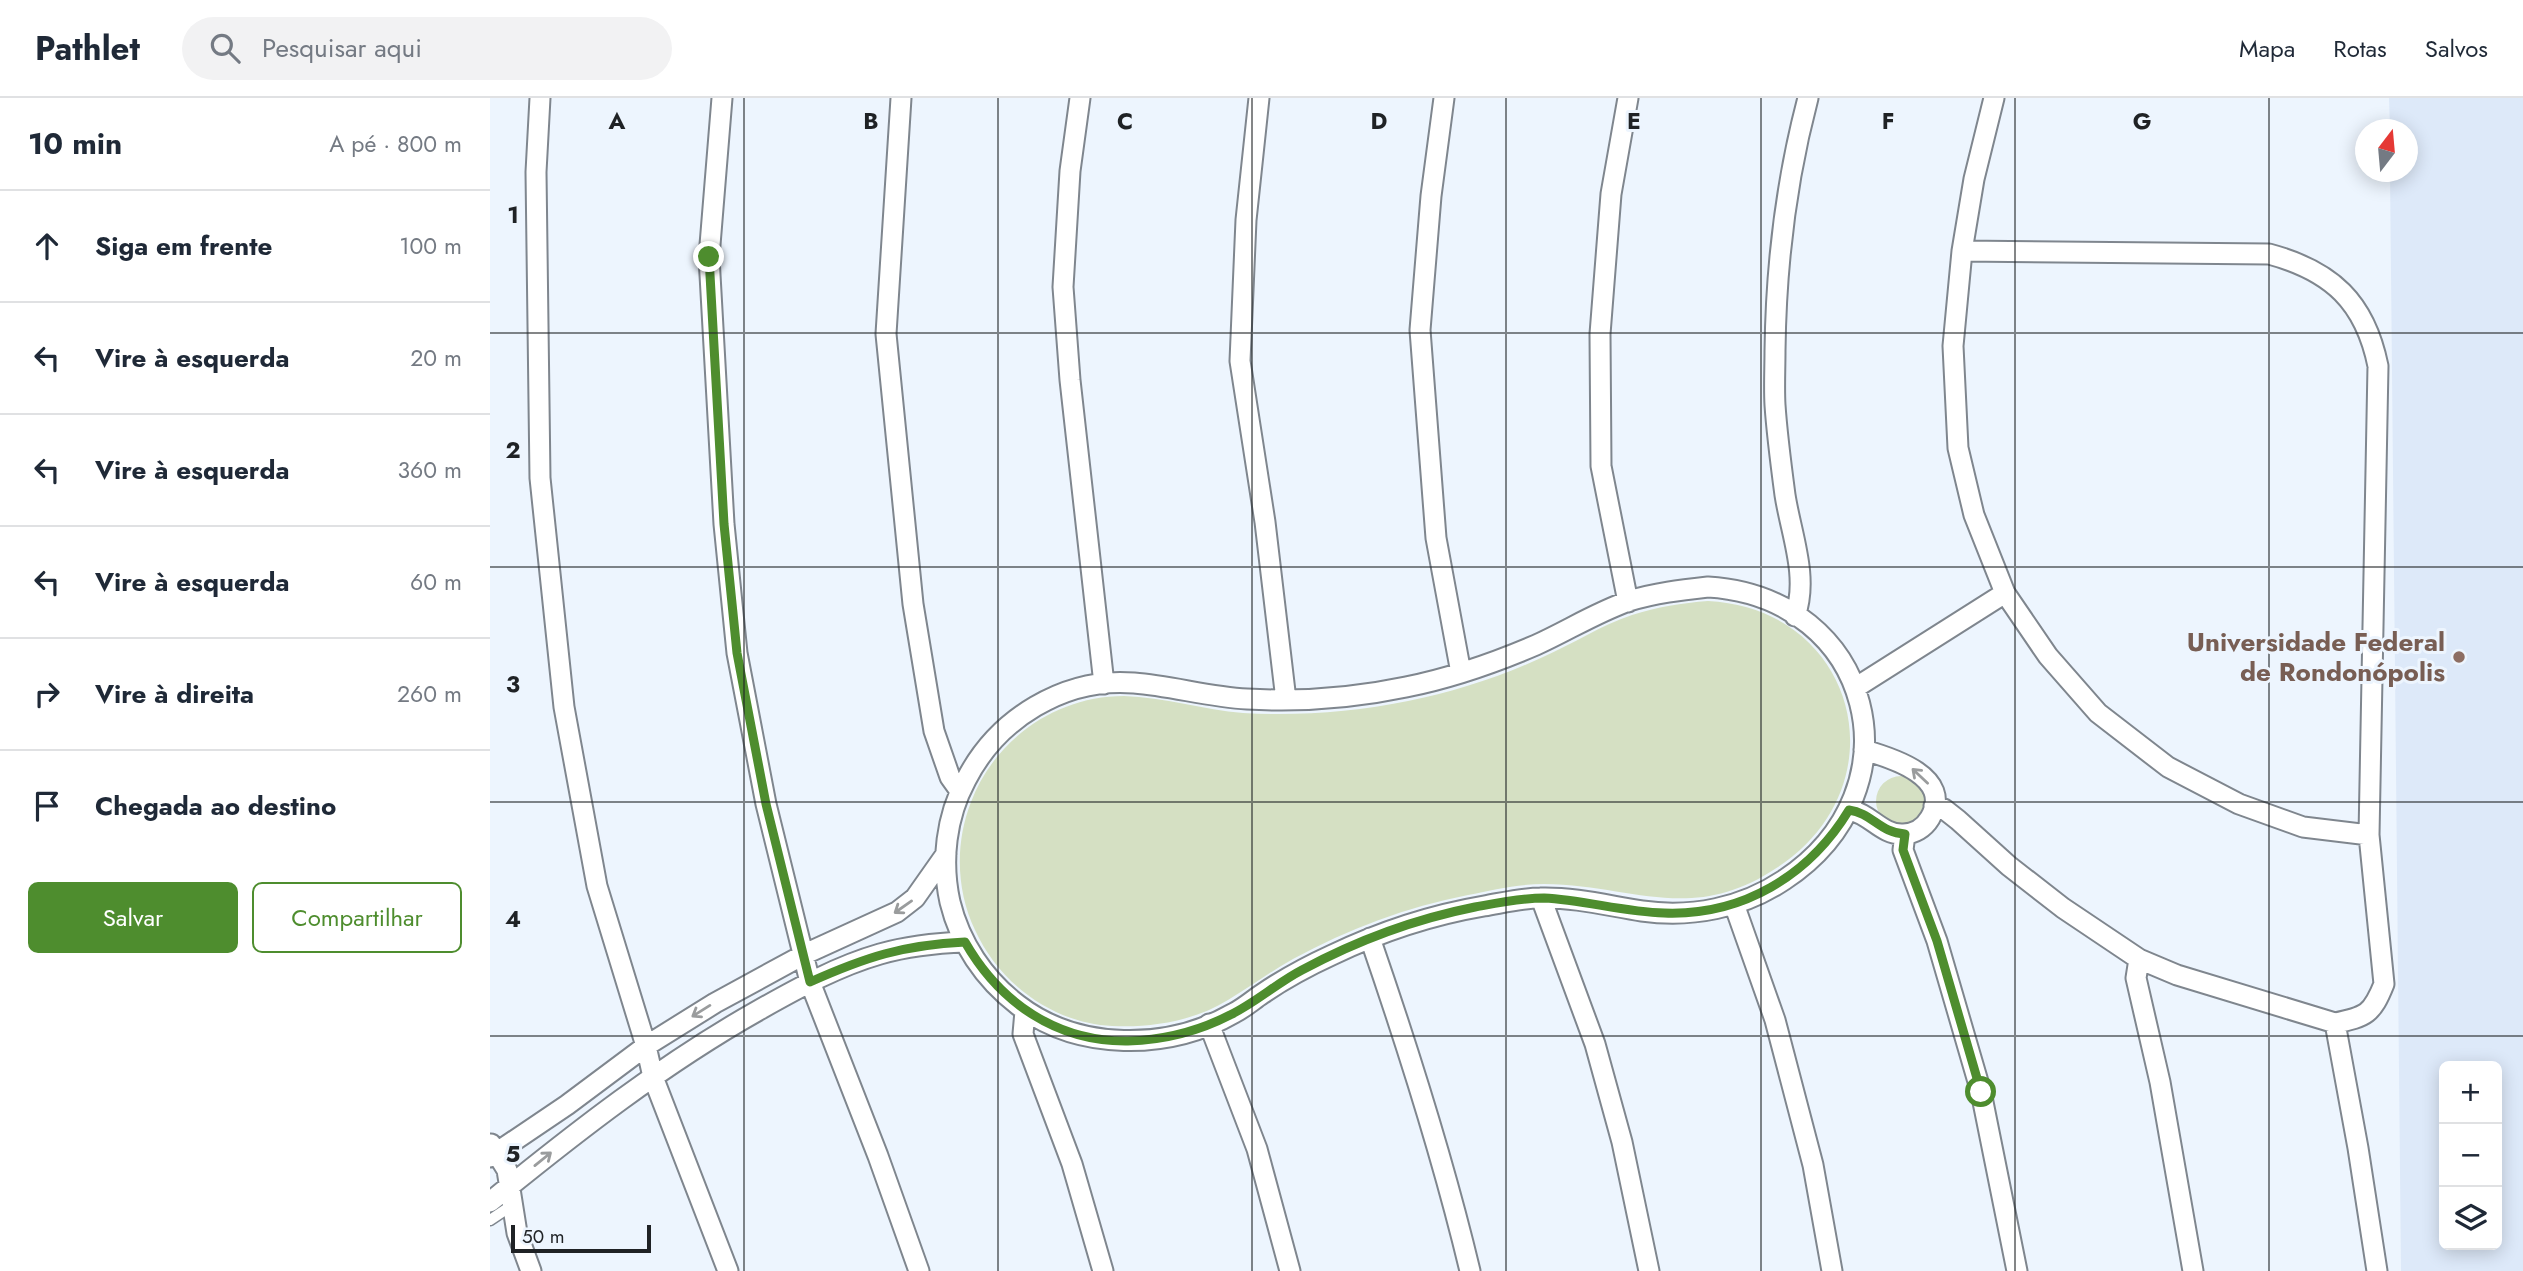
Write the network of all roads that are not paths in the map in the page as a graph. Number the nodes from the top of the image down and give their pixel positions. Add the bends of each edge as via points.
1 (540, 98) edge
2 (722, 98) edge
3 (901, 98) edge
4 (1080, 98) edge
5 (1259, 98) edge
6 (1444, 98) edge
7 (1628, 98) edge
8 (1808, 98) edge
9 (1994, 98) edge
10 (1962, 251) junction
11 (2005, 593) junction
12 (1628, 602) junction
13 (1795, 616) junction
14 (1461, 673) junction
15 (1104, 684) junction
16 (1855, 688) junction
17 (1286, 700) junction
18 (1864, 750) junction
19 (960, 790) junction
20 (1934, 806) junction
21 (1849, 810) junction
22 (1905, 834) junction
23 (2369, 835) junction
24 (946, 855) junction
25 (1541, 898) junction
26 (1734, 904) junction
27 (1370, 938) junction
28 (965, 942) junction
29 (805, 954) junction
30 (2139, 959) junction
31 (810, 982) junction
32 (1025, 1011) junction
33 (2336, 1023) junction
34 (1209, 1024) junction
35 (646, 1046) junction
36 (653, 1077) junction
37 (492, 1151) edge
38 (510, 1186) junction
39 (490, 1202) edge
40 (511, 1206) junction
41 (490, 1220) edge
42 (531, 1271) edge
43 (728, 1271) edge
44 (919, 1271) edge
45 (1103, 1271) edge
46 (1290, 1271) edge
47 (1470, 1271) edge
48 (1649, 1271) edge
49 (1832, 1271) edge
50 (2017, 1271) edge
51 (2193, 1271) edge
52 (2376, 1271) edge

1 - 35 street via 536,173 540,478 564,707 597,886
2 - 29 street via 709,257 724,524 737,653 766,804
3 - 19 street via 886,334 918,629 934,731 950,777
4 - 15 street via 1063,287 1069,380
5 - 17 street via 1246,220 1241,361
6 - 14 street via 1420,330 1436,538
7 - 12 street via 1611,194 1600,334 1601,466
8 - 13 street via 1795,148 1781,242 1775,320 1775,404 1800,573
9 - 10 street via 1973,179
10 - 11 street via 1953,346 1958,448 1973,515
10 - 23 street via 2269,254 2298,262 2323,276 2343,292 2357,312 2373,341 2378,366
11 - 16 street
11 - 23 street via 2048,656 2098,713 2168,767 2238,804 2303,827
12 - 13 street via 1681,590 1729,588 1770,599
12 - 14 street via 1511,656
13 - 16 street via 1822,635
14 - 17 street via 1368,694
15 - 17 street via 1128,682 1206,695
15 - 19 street via 1050,698 1013,721 982,752
16 - 18 street
20 -> 18 street via 1924,777 1909,765
18 - 21 street
19 - 24 street
20 - 22 street via 1924,825
20 - 30 street via 1958,820 2063,908
21 - 22 street via 1884,830
21 - 26 street via 1808,862 1770,889
22 - 50 street via 1903,850 1937,941 1981,1092
23 - 33 street via 2384,984 2368,1012
24 - 28 street via 950,899
24 -> 29 street via 915,898 897,912
25 - 26 street via 1663,913
25 - 27 street via 1437,916
25 - 48 street via 1595,1044 1622,1142
26 - 49 street via 1778,1033 1813,1166
27 - 34 street via 1300,971
27 - 47 street via 1417,1073
28 - 31 street via 891,951
28 - 32 street via 991,980
29 - 31 street
29 -> 35 street
30 - 33 street
30 - 51 street via 2136,978 2160,1082
31 - 36 street
31 - 44 street
32 - 34 street via 1066,1032 1109,1040 1170,1036
32 - 45 street via 1023,1034 1072,1164
33 - 52 street
34 - 46 street via 1257,1149
35 - 36 street
35 - 37 street
38 -> 36 street
36 - 43 street
37 - 38 street via 507,1170
38 - 39 street
38 - 40 street
40 - 41 lane
40 - 42 street

